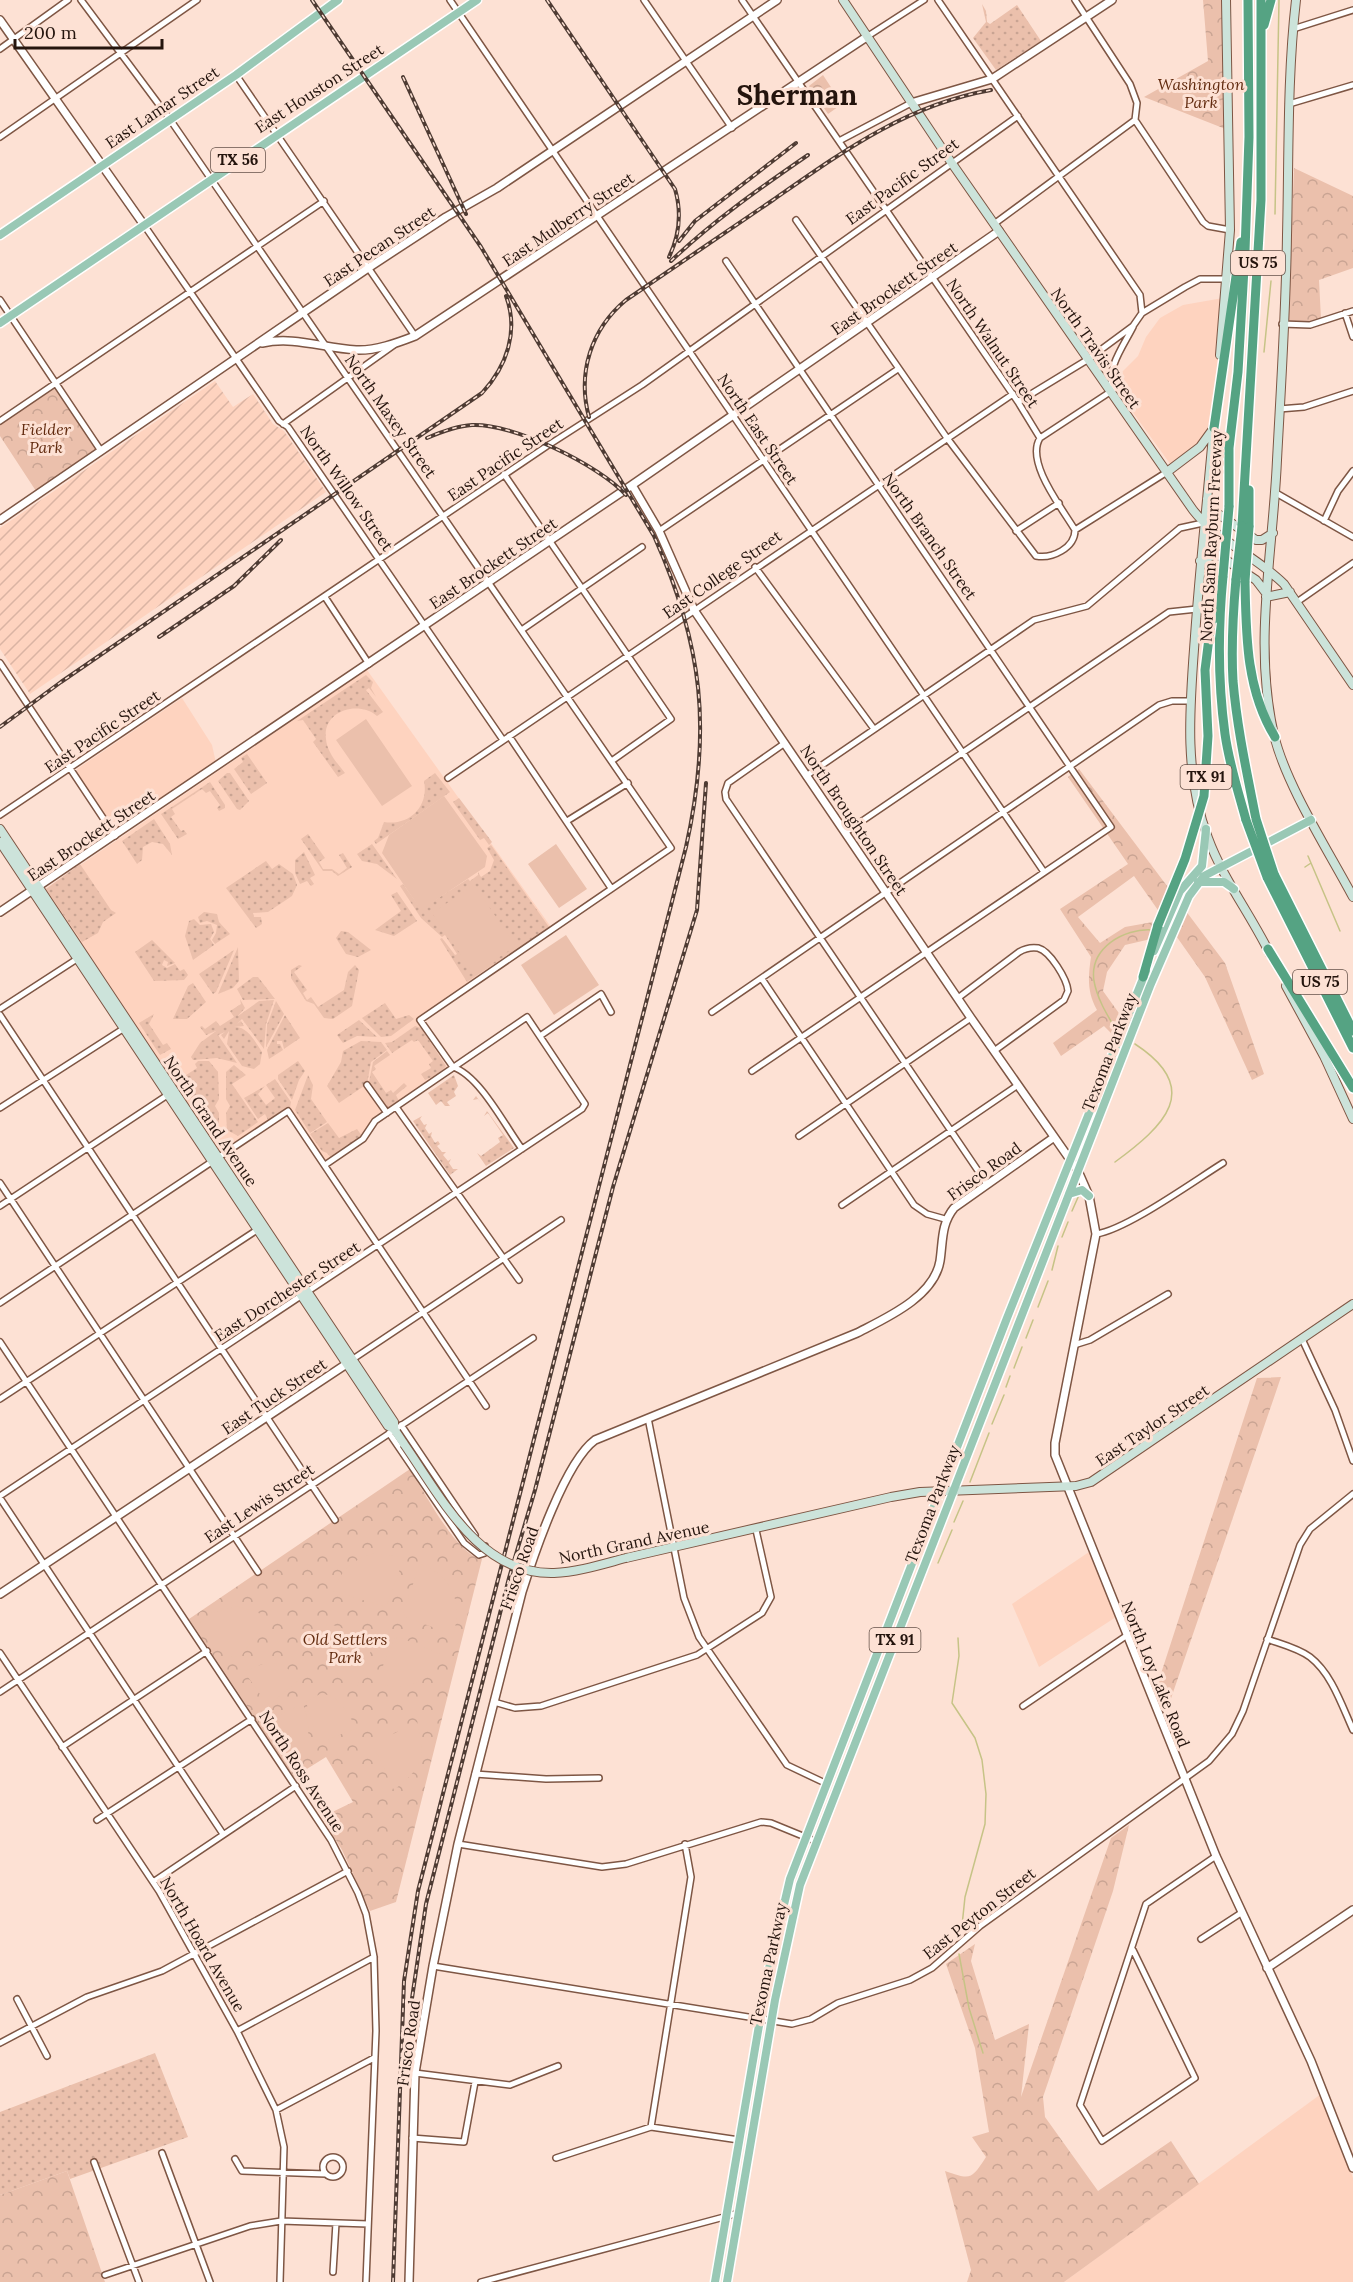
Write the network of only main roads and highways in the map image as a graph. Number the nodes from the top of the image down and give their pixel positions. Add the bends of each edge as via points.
1 (338, 0) edge
2 (477, 0) edge
3 (843, 0) edge
4 (1226, 0) edge
5 (1248, 0) edge
6 (1262, 0) edge
7 (1271, 0) edge
8 (1296, 0) edge
9 (1262, 33) junction
10 (1247, 195) junction
11 (0, 235) edge
12 (0, 323) edge
13 (1214, 428) junction
14 (1167, 472) junction
15 (1206, 498) junction
16 (1203, 523) junction
17 (1273, 532) junction
18 (1200, 561) junction
19 (1270, 569) junction
20 (1241, 580) junction
21 (1290, 592) junction
22 (1266, 595) junction
23 (1221, 602) junction
24 (1353, 684) edge
25 (1275, 737) junction
26 (1251, 819) junction
27 (1311, 820) junction
28 (0, 829) edge
29 (1206, 829) junction
30 (0, 842) edge
31 (1221, 865) junction
32 (1271, 875) junction
33 (1198, 882) junction
34 (36, 888) junction
35 (1234, 889) junction
36 (1353, 897) edge
37 (1268, 949) junction
38 (1143, 977) junction
39 (1130, 1011) junction
40 (1137, 1019) junction
41 (1353, 1031) edge
42 (1353, 1048) edge
43 (1353, 1088) edge
44 (1353, 1119) edge
45 (1069, 1194) junction
46 (1089, 1196) road end
47 (1353, 1304) edge
48 (939, 1491) junction
49 (953, 1492) junction
50 (715, 2282) edge
51 (727, 2282) edge

1 - 11 main road, East Lamar Street via 236,75
2 - 12 main road, East Houston Street / TX 56
3 - 14 main road, North Travis Street via 993,224
4 - 13 main road, North Sam Rayburn Freeway via 1230,230
5 - 10 highway, North Sam Rayburn Freeway / US 75
6 - 9 highway, North Sam Rayburn Freeway / US 75
7 - 9 highway
8 - 17 main road
9 - 20 highway, North Sam Rayburn Freeway / US 75, bridge via 1261,200
10 - 13 highway
10 - 23 highway, North Sam Rayburn Freeway / US 75, bridge
13 - 14 main road via 1200,447
13 - 15 main road, North Sam Rayburn Freeway
14 - 16 main road, North Travis Street
15 - 16 main road, North Sam Rayburn Freeway
15 - 17 main road via 1217,513 1256,540
16 - 18 main road, North Sam Rayburn Freeway
16 - 19 main road, North Travis Street
17 - 19 main road
18 - 22 main road via 1217,554 1256,580
18 - 29 main road, North Sam Rayburn Freeway via 1190,701 1191,763
19 - 21 main road, North Travis Street
19 - 22 main road
20 - 25 highway via 1252,683
20 - 26 highway, North Sam Rayburn Freeway / US 75 via 1232,630 1233,680
21 - 22 main road
21 - 24 main road, North Travis Street
22 - 25 main road via 1264,666
23 - 26 highway, North Sam Rayburn Freeway / US 75 via 1223,719 1233,775
23 - 38 highway, TX 91, bridge via 1211,622 1205,670 1208,736 1204,796
25 - 27 main road
26 - 32 highway, North Sam Rayburn Freeway / US 75, bridge
27 - 31 main road, Texoma Parkway / TX 91
27 - 36 main road
28 - 34 main road, North Grand Avenue
29 - 31 main road, North Sam Rayburn Freeway
29 - 38 main road, Texoma Parkway / TX 91 via 1204,859 1180,891
30 - 34 main road, North Grand Avenue
31 - 33 main road, Texoma Parkway / TX 91
31 - 35 main road, North Sam Rayburn Freeway
32 - 41 highway, North Sam Rayburn Freeway / US 75
32 - 42 highway, North Sam Rayburn Freeway / US 75
33 - 35 main road via 1224,882
33 - 40 main road, Texoma Parkway / TX 91
34 - 48 main road, North Grand Avenue, bridge via 394,1422 404,1444 471,1537 502,1561 529,1571 552,1573 891,1497
35 - 37 main road, North Sam Rayburn Freeway
37 - 43 highway
37 - 44 main road, North Sam Rayburn Freeway
38 - 39 main road, Texoma Parkway / TX 91
39 - 40 main road
39 - 48 main road, Texoma Parkway / TX 91
40 - 45 main road, Texoma Parkway / TX 91
45 - 46 main road via 1082,1190
45 - 49 main road, Texoma Parkway / TX 91
47 - 49 main road, East Taylor Street via 1091,1482
48 - 49 main road, East Taylor Street
48 - 50 main road, Texoma Parkway / TX 91 via 805,1836 778,1920
49 - 51 main road, Texoma Parkway / TX 91 via 815,1841 787,1937

